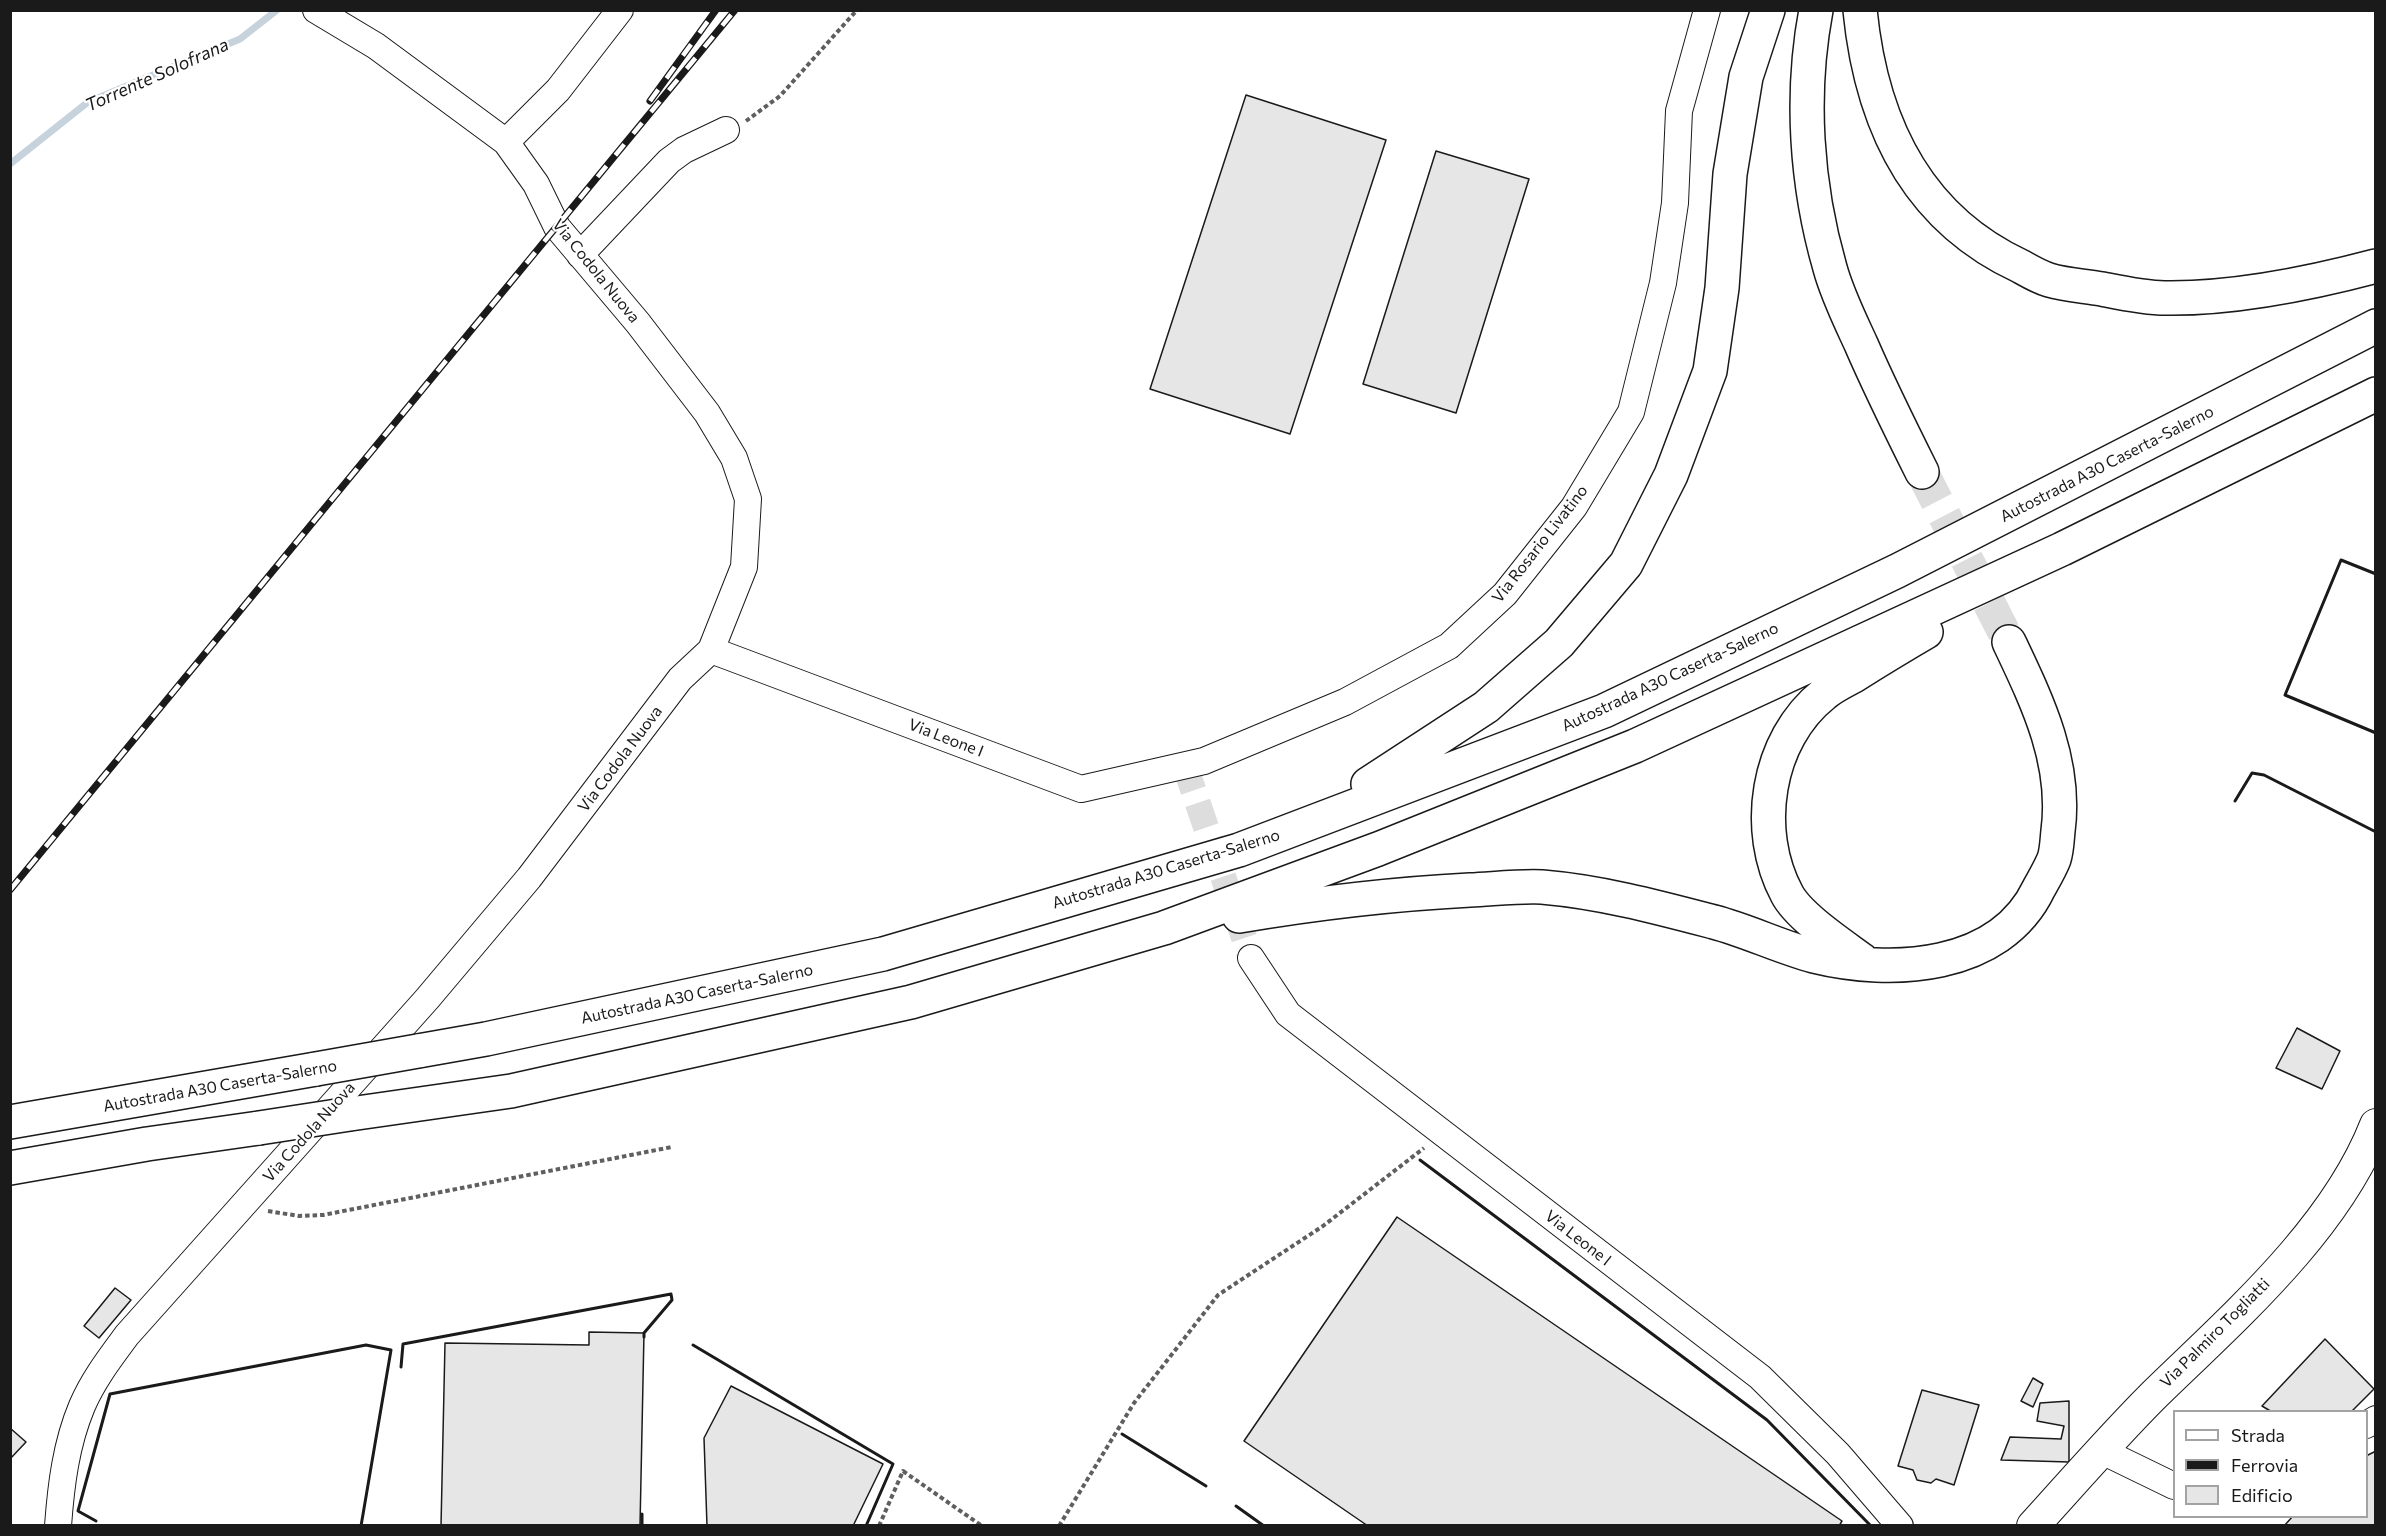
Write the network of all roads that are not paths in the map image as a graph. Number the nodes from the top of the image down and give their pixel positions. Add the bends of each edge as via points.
1 (316, 10) edge
2 (620, 10) edge
3 (1707, 10) edge
4 (1768, 10) edge
5 (1816, 10) edge
6 (1860, 10) edge
7 (726, 130) road end
8 (506, 142) junction
9 (580, 255) junction
10 (2376, 266) edge
11 (2376, 326) edge
12 (2376, 394) edge
13 (1922, 472) tunnel mouth
14 (2062, 549) junction
15 (2009, 642) tunnel mouth
16 (711, 650) junction
17 (1185, 766) joint
18 (1239, 850) junction
19 (1164, 928) junction
20 (1251, 958) tunnel mouth
21 (1866, 963) junction
22 (10, 1122) edge
23 (2376, 1125) edge
24 (10, 1168) edge
25 (2102, 1451) junction
26 (2173, 1485) edge
27 (58, 1526) edge
28 (1900, 1526) edge
29 (2033, 1526) edge

1 - 8 street, Via Codola Nuova via 376,46
2 - 8 street via 558,90
3 - 17 street, Via Rosario Livatino via 1679,111 1675,203 1663,283 1631,412 1574,507 1505,594 1449,646 1345,702
4 - 18 highway via 1746,77 1732,163 1722,288 1710,371 1671,475 1626,564 1559,643 1486,707 1384,776
5 - 13 highway via 1806,110 1810,159 1830,269 1886,401
6 - 10 highway via 1865,57 1895,144 1919,186 1952,223 1993,254 2049,280 2163,298 2220,296 2287,286
7 - 9 street via 669,161
8 - 9 street, Via Codola Nuova via 536,184 557,227
9 - 16 street, Via Codola Nuova via 707,413 734,458 748,499 744,567
11 - 18 highway, Autostrada A30 Caserta-Salerno via 1897,571 1604,711
12 - 14 highway
14 - 19 highway via 1635,746 1378,849
14 - 21 highway via 1824,694 1785,743 1773,778 1766,821 1771,854 1787,896 1823,932
15 - 21 highway via 2054,748 2062,803 2055,857 2036,895 2012,924 1987,944 1930,963
16 - 17 street, Via Leone I via 1081,789
16 - 27 street, Via Codola Nuova via 680,679 529,878 427,999 127,1335 81,1407 61,1480
18 - 22 highway, Autostrada A30 Caserta-Salerno, bridge via 883,954 498,1037
19 - 21 highway via 1313,904 1539,887 1616,896 1719,923 1815,956
19 - 24 highway, bridge via 911,1002 511,1091
20 - 28 street, Via Leone I via 1288,1014 1760,1377 1838,1454
23 - 25 main road, Via Palmiro Togliatti via 2344,1190 2306,1238 2232,1321
25 - 26 street
25 - 29 main road, Via Palmiro Togliatti

